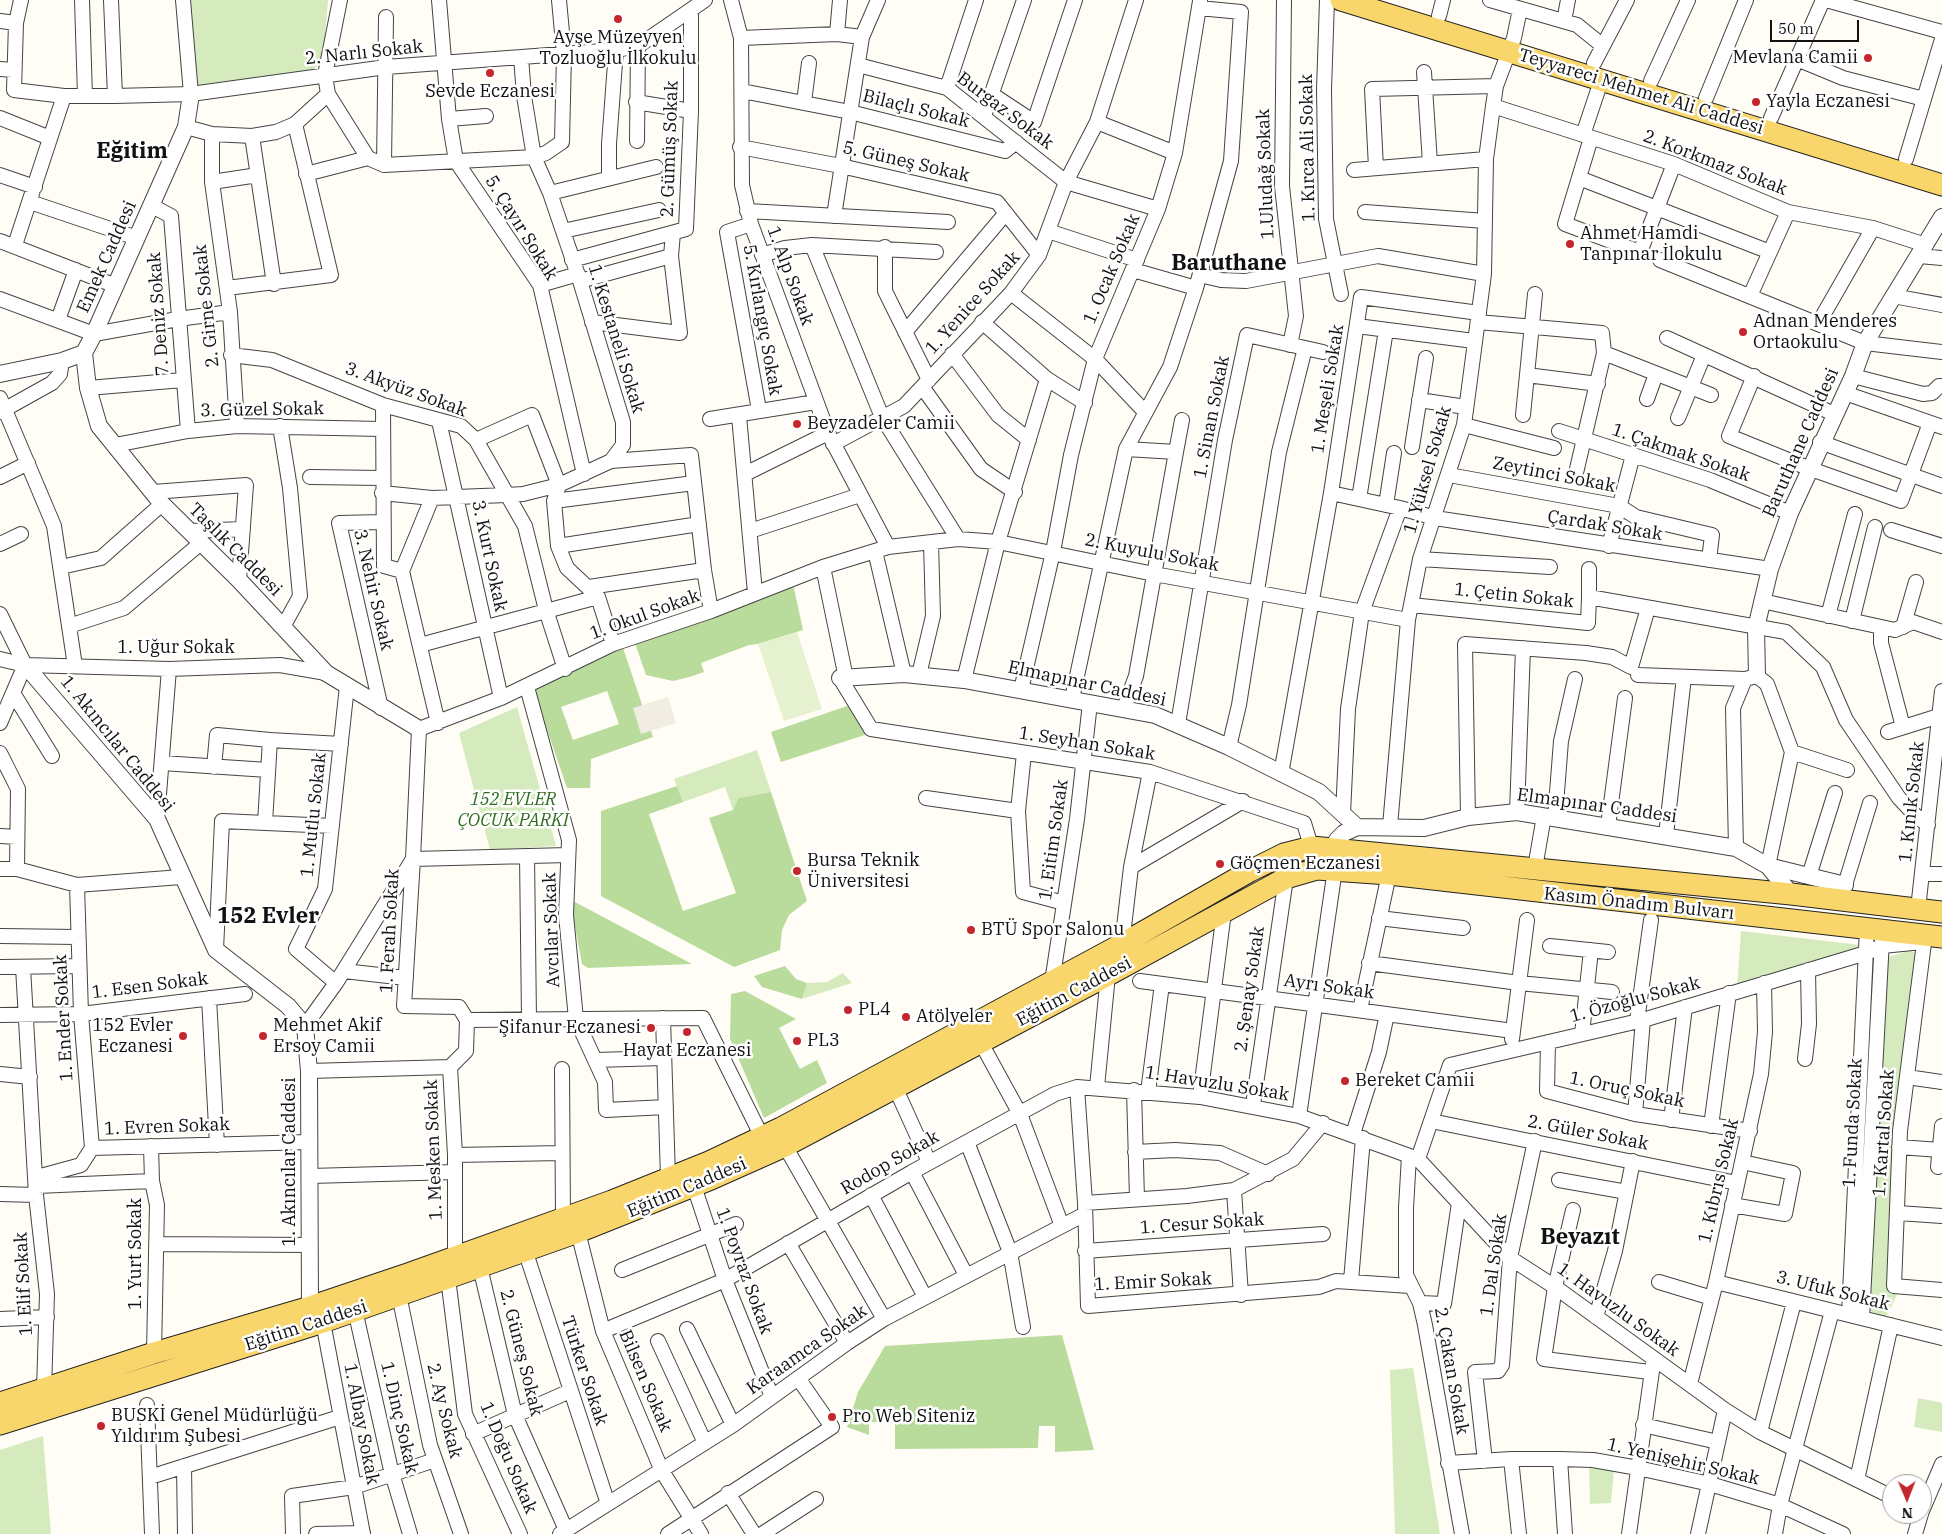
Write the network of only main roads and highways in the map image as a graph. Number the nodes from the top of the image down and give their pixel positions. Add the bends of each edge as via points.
1 (1341, 0) edge
2 (1388, 0) edge
3 (1441, 8) edge
4 (1512, 44) junction
5 (1600, 63) junction
6 (1942, 170) edge
7 (1942, 185) edge
8 (1334, 859) junction
9 (1942, 912) edge
10 (1930, 938) edge
11 (571, 1226) junction
12 (317, 1314) junction
13 (0, 1403) edge
14 (0, 1424) edge

1 - 4 main road, Teyyareci Mehmet Ali Caddesi
2 - 3 main road, Teyyareci Mehmet Ali Caddesi
3 - 4 main road, Teyyareci Mehmet Ali Caddesi
4 - 5 main road, Teyyareci Mehmet Ali Caddesi
5 - 6 main road, Teyyareci Mehmet Ali Caddesi
5 - 7 main road, Teyyareci Mehmet Ali Caddesi
8 - 9 main road, Kasım Önadım Bulvarı via 1535,868
8 - 10 main road, Kasım Önadım Bulvarı via 1389,874
8 - 11 main road, Eğitim Caddesi via 1286,878 785,1146 694,1186
8 - 11 main road, Eğitim Caddesi via 1312,846 1284,854 762,1137 668,1178
11 - 12 main road, Eğitim Caddesi via 455,1256
11 - 12 main road, Eğitim Caddesi via 525,1250 399,1295 355,1310
12 - 13 main road, Eğitim Caddesi via 154,1353
12 - 14 main road, Eğitim Caddesi

